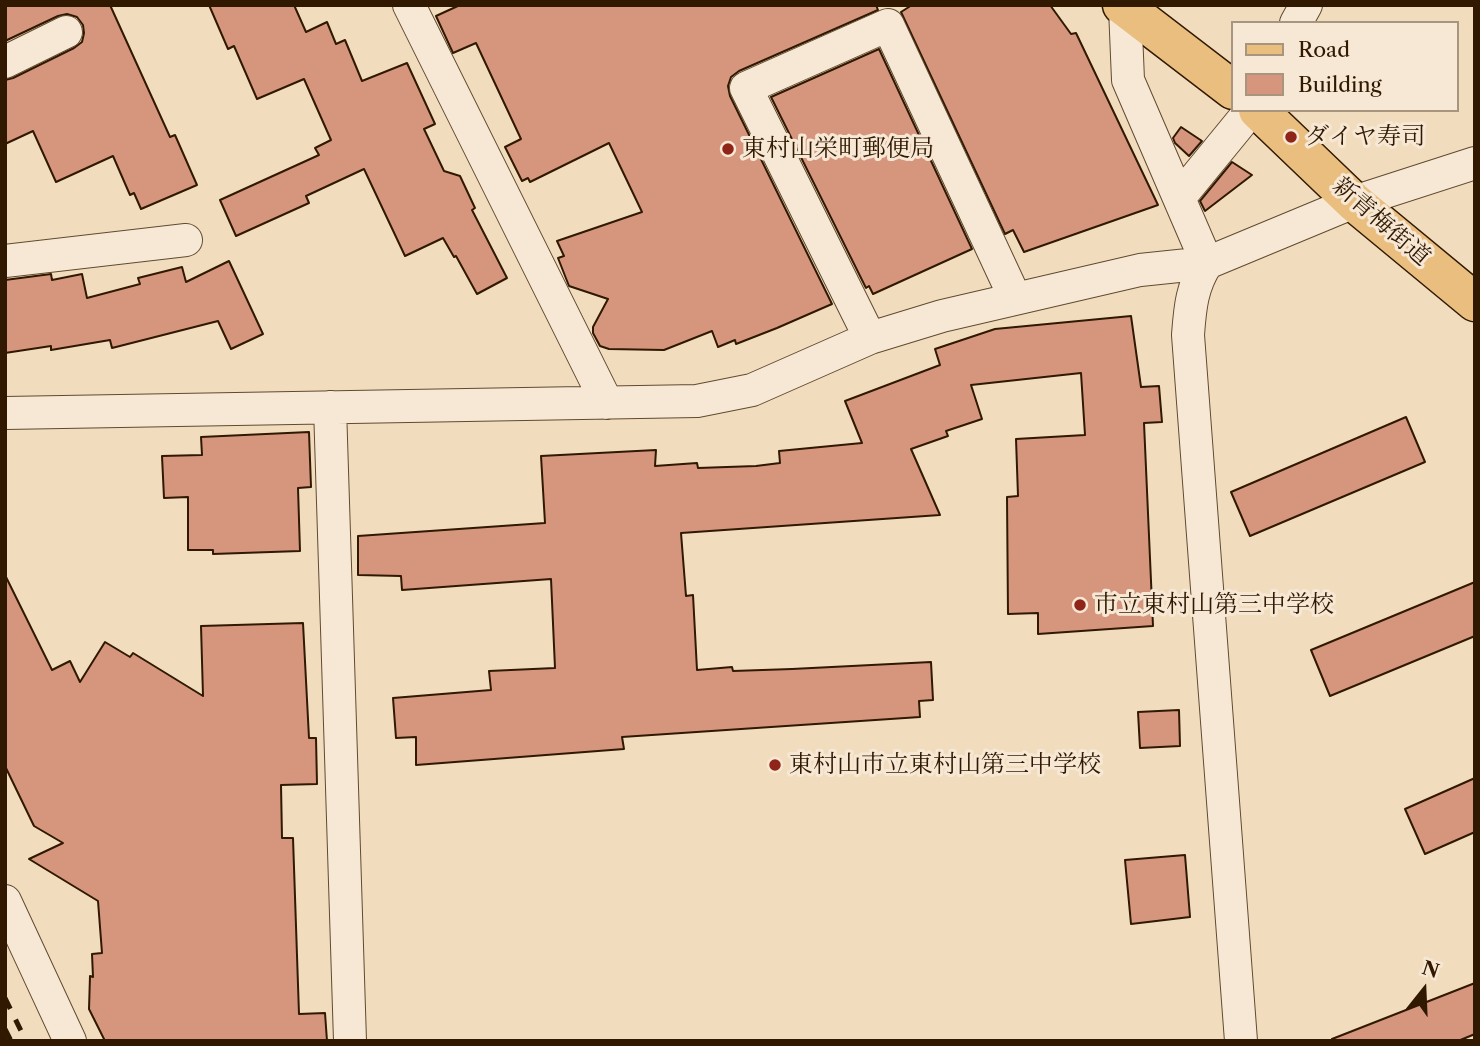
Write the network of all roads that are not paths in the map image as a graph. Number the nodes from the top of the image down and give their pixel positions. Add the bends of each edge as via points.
1 (409, 5) edge
2 (1306, 5) edge
3 (1124, 7) edge
4 (1297, 21) edge
5 (66, 32) dead end
6 (5, 62) edge
7 (1232, 89) edge
8 (1249, 112) edge
9 (1260, 112) edge
10 (1475, 163) edge
11 (1179, 198) junction
12 (1354, 202) junction
13 (186, 240) dead end
14 (5, 261) edge
15 (1207, 263) junction
16 (1015, 298) junction
17 (1475, 302) edge
18 (870, 338) junction
19 (607, 403) junction
20 (330, 407) junction
21 (5, 413) edge
22 (5, 901) edge
23 (70, 1041) edge
24 (350, 1041) edge
25 (1241, 1041) edge

1 - 19 street
2 - 4 street
3 - 7 main road
3 - 11 street via 1128,80
5 - 6 street
8 - 11 street
9 - 12 main road, 新青梅街道
10 - 12 street
11 - 15 street
12 - 15 street
12 - 17 main road, 新青梅街道
13 - 14 street
15 - 16 street via 1140,271
15 - 25 street via 1191,297 1188,335
16 - 18 street
16 - 18 street via 888,26 746,88
18 - 19 street via 752,390 697,401
19 - 20 street
20 - 21 street
20 - 24 street
22 - 23 street

